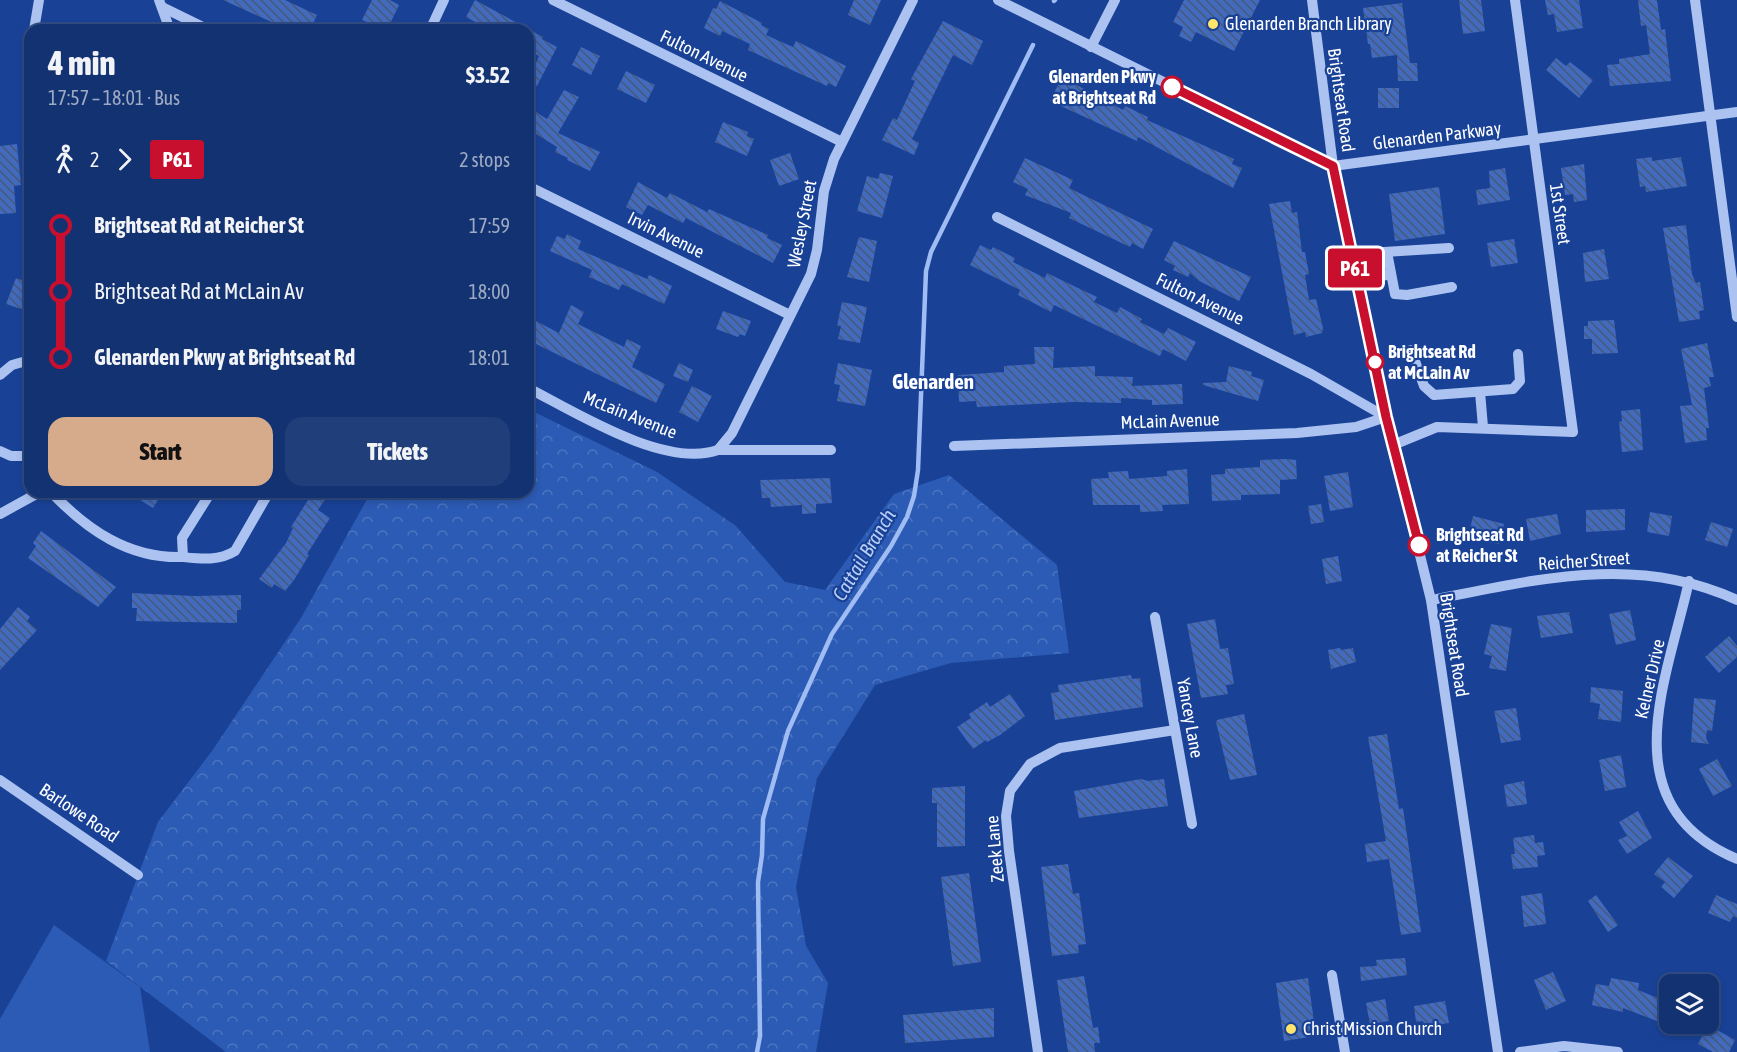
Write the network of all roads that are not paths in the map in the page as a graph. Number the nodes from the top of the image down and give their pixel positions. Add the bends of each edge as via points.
1 (39, 0) edge
2 (444, 0) edge
3 (553, 0) edge
4 (913, 0) edge
5 (998, 0) edge
6 (1115, 0) edge
7 (1312, 0) edge
8 (1515, 0) edge
9 (1695, 0) edge
10 (161, 4) edge
11 (35, 24) edge
12 (168, 24) edge
13 (198, 24) edge
14 (433, 24) edge
15 (1091, 47) junction
16 (1737, 112) edge
17 (1711, 115) junction
18 (1534, 141) junction
19 (842, 142) junction
20 (1333, 166) junction
21 (534, 189) edge
22 (997, 217) dead end
23 (1449, 248) dead end
24 (1387, 252) junction
25 (1352, 254) junction
26 (1391, 274) junction
27 (1357, 281) junction
28 (1452, 287) dead end
29 (790, 315) junction
30 (1737, 317) edge
31 (1411, 350) dead end
32 (1518, 354) dead end
33 (24, 362) edge
34 (0, 375) edge
35 (534, 391) edge
36 (1480, 392) junction
37 (1386, 417) junction
38 (1483, 427) junction
39 (1393, 445) junction
40 (954, 446) dead end
41 (718, 450) junction
42 (831, 450) dead end
43 (0, 451) edge
44 (24, 456) edge
45 (29, 498) edge
46 (57, 498) edge
47 (207, 498) edge
48 (266, 498) edge
49 (0, 514) edge
50 (183, 557) junction
51 (1689, 581) junction
52 (1431, 600) junction
53 (1737, 600) edge
54 (1155, 617) dead end
55 (1175, 730) junction
56 (0, 780) edge
57 (1192, 824) dead end
58 (1737, 860) edge
59 (138, 875) dead end
60 (1332, 975) dead end
61 (1038, 1052) edge
62 (1345, 1052) edge
63 (1498, 1052) edge
64 (1520, 1052) edge
65 (1618, 1052) edge

1 - 11 street
2 - 14 street
3 - 19 street, Fulton Avenue
4 - 19 street, Wesley Street
5 - 15 street
6 - 15 street
7 - 20 street, Brightseat Road
8 - 18 street, 1st Street
9 - 17 street
10 - 12 street
10 - 13 street
15 - 20 street
16 - 17 street, Glenarden Parkway
17 - 18 street, Glenarden Parkway
17 - 30 street
18 - 20 street, Glenarden Parkway
18 - 38 street, 1st Street via 1573,432
19 - 29 street, Wesley Street via 824,191 814,262
20 - 25 street, Brightseat Road
21 - 29 street, Irvin Avenue
22 - 37 street, Fulton Avenue via 1301,369
23 - 24 street
24 - 25 street
24 - 26 street
25 - 27 street, Brightseat Road
26 - 27 street
26 - 28 street via 1395,294
27 - 37 street, Brightseat Road
29 - 41 street, Wesley Street via 732,433
31 - 36 street via 1424,386 1434,396
32 - 36 street via 1520,381 1513,389
33 - 34 street
35 - 41 street, McLain Avenue via 621,433 667,450 694,455
36 - 38 street
37 - 39 street, Brightseat Road
37 - 40 street, McLain Avenue via 1356,427 1297,433
38 - 39 street via 1437,427
39 - 52 street, Brightseat Road
41 - 42 street, McLain Avenue
43 - 44 street
45 - 49 street
46 - 50 street via 88,527 129,550 157,557
47 - 50 street via 182,538
48 - 50 street via 235,551 207,559
51 - 52 street, Reicher Street via 1645,574 1594,573
51 - 53 street, Reicher Street
51 - 58 street, Kelner Drive via 1658,702 1658,765 1671,801 1686,825
52 - 63 street, Brightseat Road
54 - 55 street, Yancey Lane
55 - 57 street, Yancey Lane
55 - 61 street, Zeek Lane via 1060,748 1030,764 1010,791 1006,816 1009,851
56 - 59 street, Barlowe Road
60 - 62 street
64 - 65 street via 1564,1046

